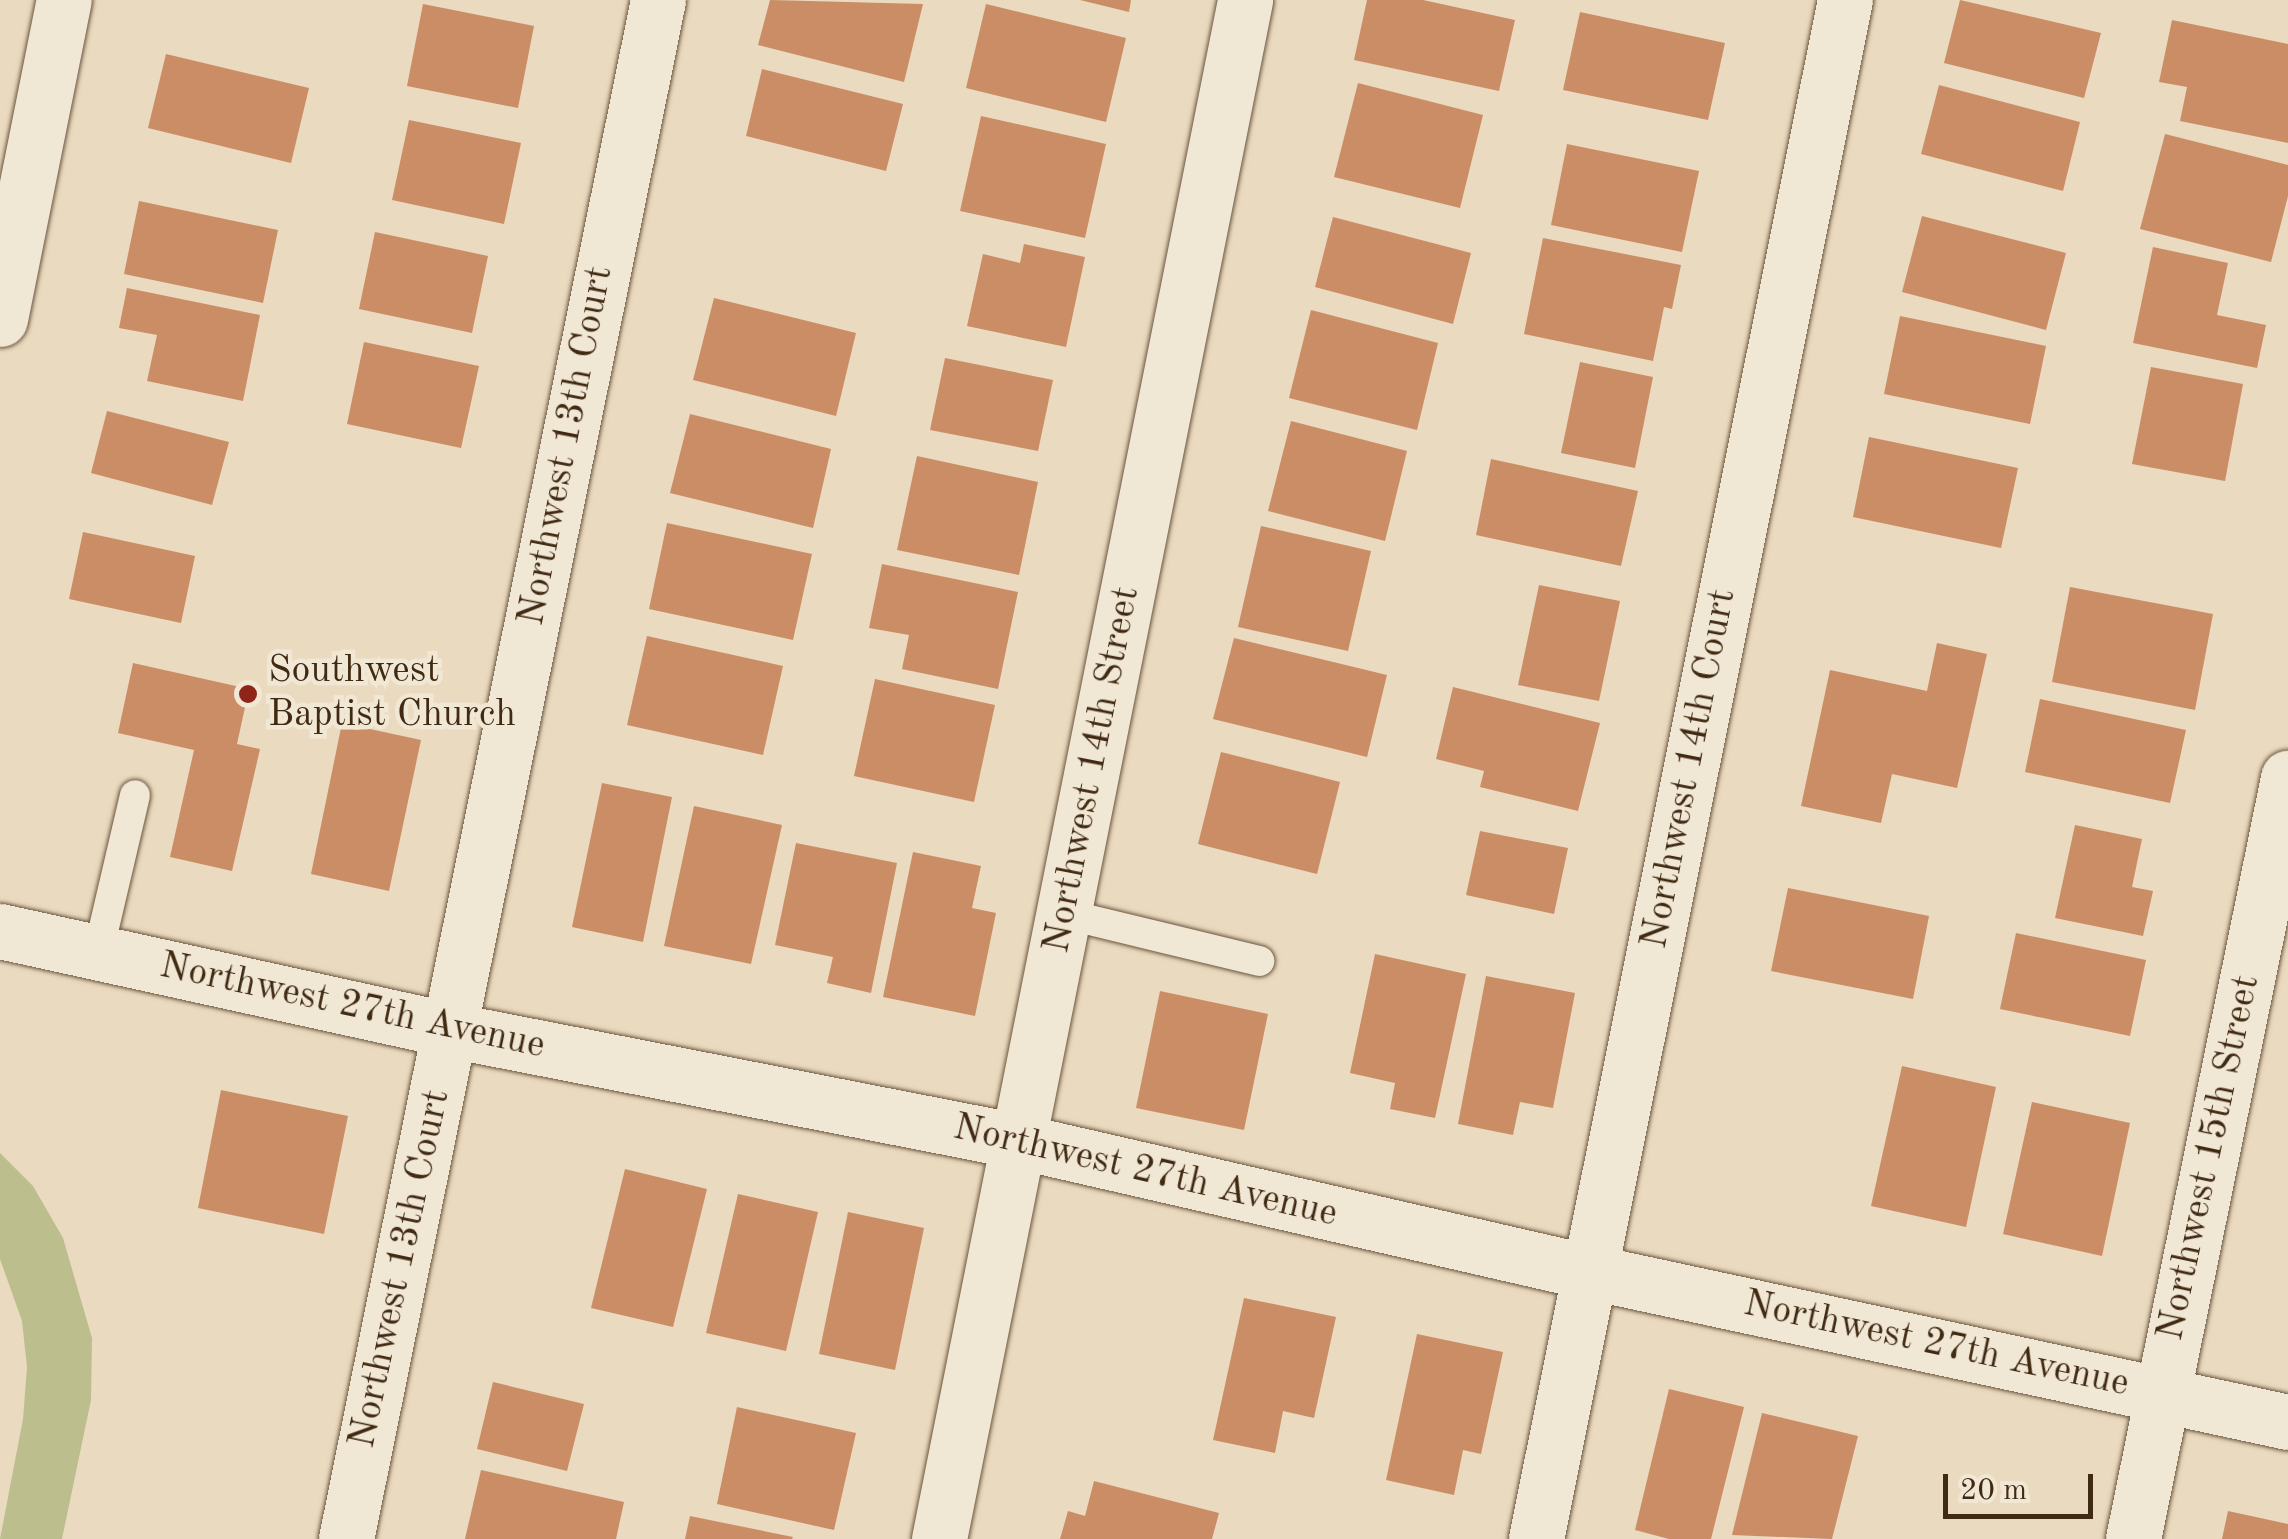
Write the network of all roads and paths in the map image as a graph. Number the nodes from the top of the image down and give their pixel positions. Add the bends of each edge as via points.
1 (64, 0) edge
2 (658, 0) edge
3 (1245, 0) edge
4 (1845, 0) edge
5 (0, 319) edge
6 (2288, 778) edge
7 (135, 795) dead end
8 (1065, 914) junction
9 (0, 931) edge
10 (98, 953) junction
11 (1259, 960) dead end
12 (450, 1030) junction
13 (1018, 1141) junction
14 (1590, 1272) junction
15 (2162, 1393) junction
16 (2288, 1422) edge
17 (346, 1539) edge
18 (939, 1539) edge
19 (1536, 1539) edge
20 (2133, 1539) edge

1 - 5 street
2 - 12 street, Northwest 13th Court
3 - 8 street, Northwest 14th Street
4 - 14 street, Northwest 14th Court
6 - 15 street, Northwest 15th Street
7 - 10 lane
8 - 11 lane
8 - 13 street, Northwest 14th Street
9 - 10 street, Northwest 27th Avenue
10 - 12 street, Northwest 27th Avenue
12 - 13 street, Northwest 27th Avenue
12 - 17 street, Northwest 13th Court
13 - 14 street, Northwest 27th Avenue
13 - 18 street, Northwest 14th Street
14 - 15 street, Northwest 27th Avenue
14 - 19 street, Northwest 14th Court
15 - 16 street, Northwest 27th Avenue
15 - 20 street, Northwest 15th Street

